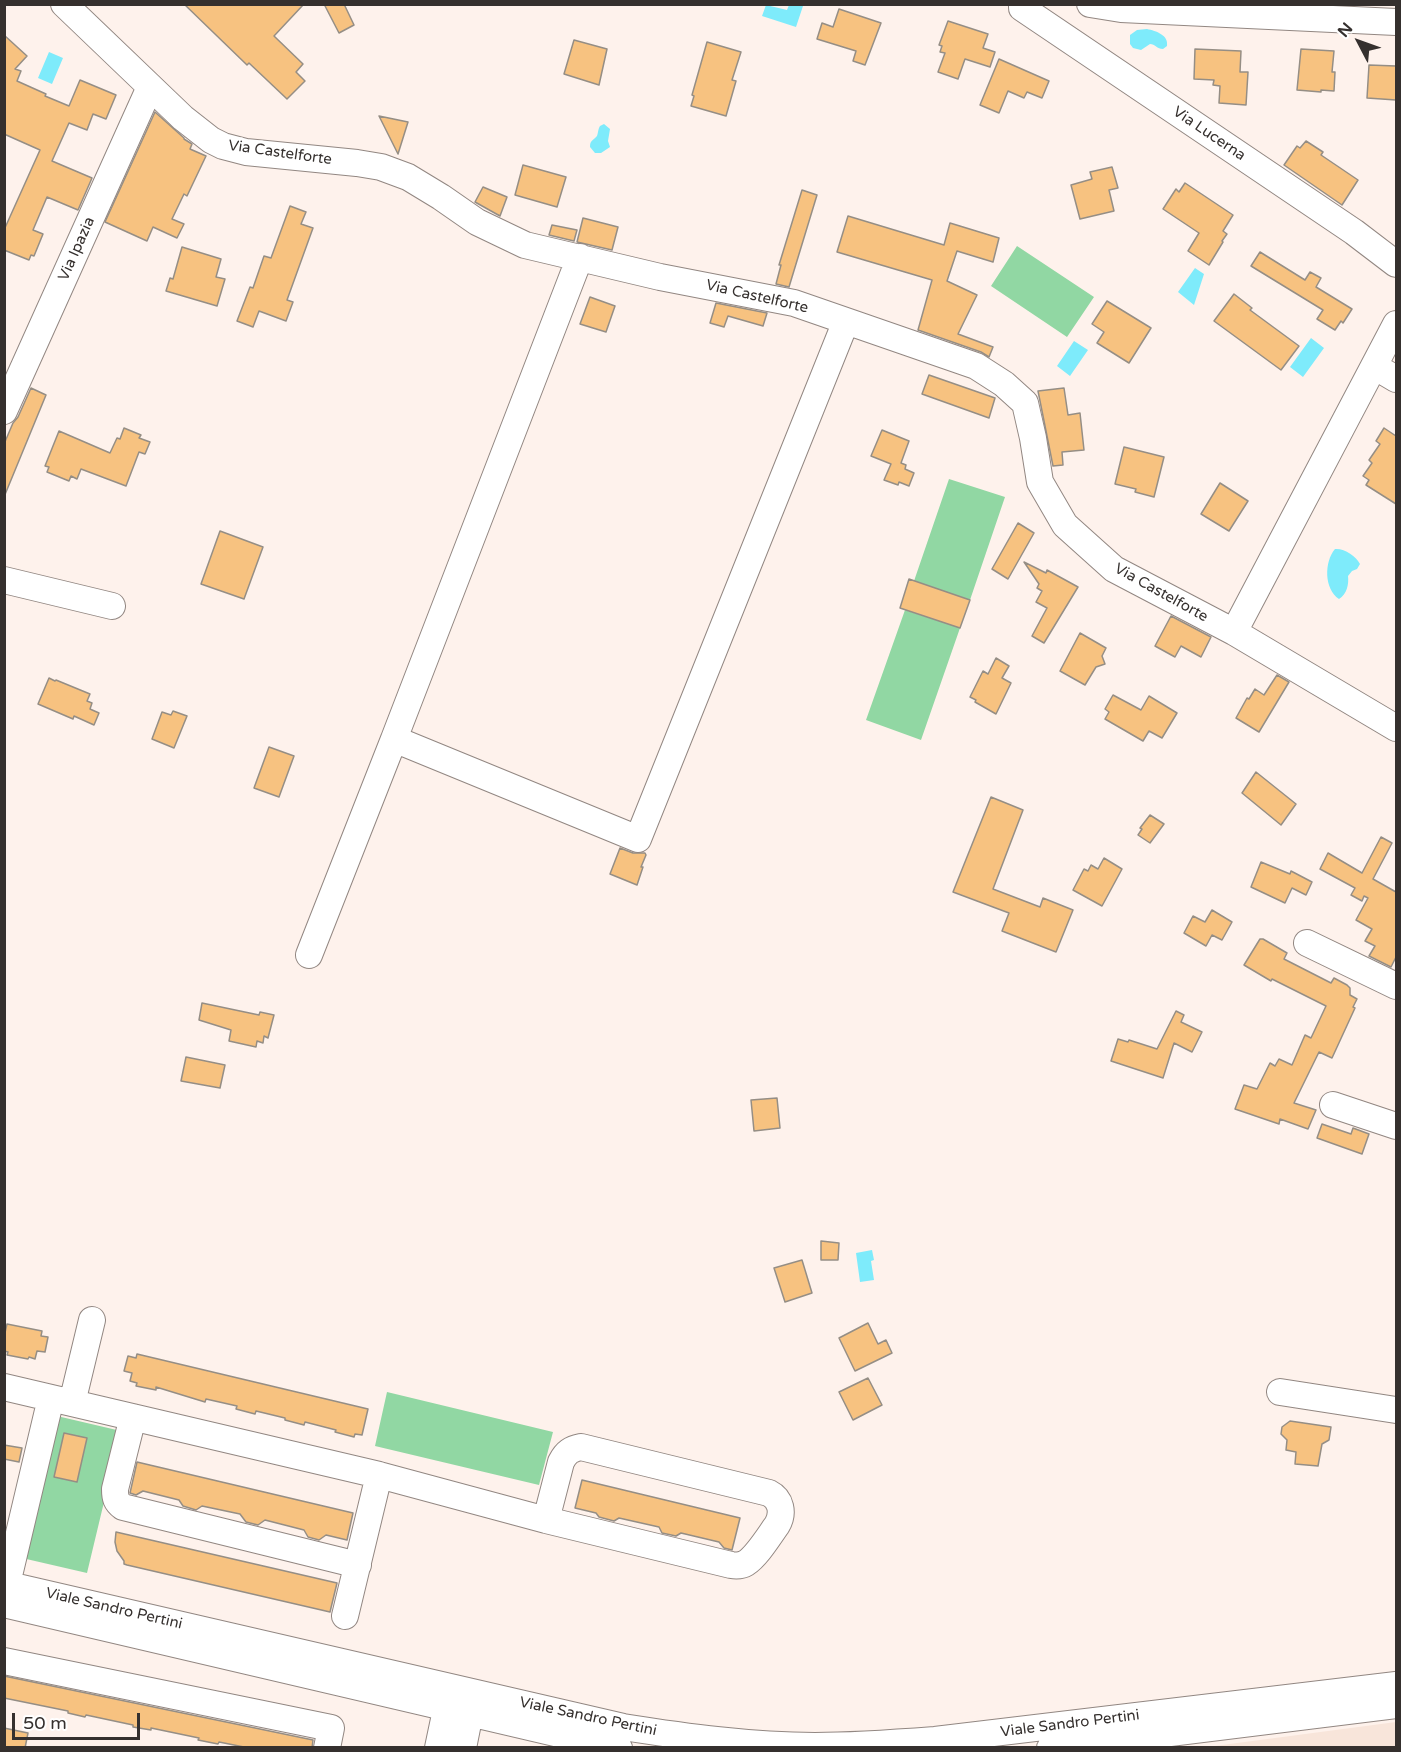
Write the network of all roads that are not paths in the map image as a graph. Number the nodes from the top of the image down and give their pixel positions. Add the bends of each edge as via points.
1 (64, 4) edge
2 (1022, 4) edge
3 (1090, 4) edge
4 (1396, 22) edge
5 (150, 87) junction
6 (580, 257) junction
7 (1396, 264) edge
8 (846, 321) junction
9 (1396, 324) edge
10 (1374, 366) junction
11 (1396, 379) edge
12 (4, 411) edge
13 (4, 580) edge
14 (112, 606) dead end
15 (1234, 632) junction
16 (1396, 728) edge
17 (394, 739) junction
18 (1307, 943) dead end
19 (309, 954) dead end
20 (1396, 986) edge
21 (1333, 1105) dead end
22 (1396, 1126) edge
23 (92, 1320) dead end
24 (4, 1387) edge
25 (1280, 1392) dead end
26 (62, 1400) junction
27 (1396, 1410) edge
28 (133, 1417) junction
29 (379, 1475) junction
30 (546, 1520) junction
31 (10, 1546) edge
32 (358, 1565) junction
33 (5, 1591) edge
34 (345, 1616) dead end
35 (4, 1661) edge
36 (1396, 1685) edge
37 (460, 1700) junction
38 (1396, 1705) edge
39 (329, 1738) edge
40 (438, 1748) edge
41 (463, 1748) edge
42 (619, 1748) edge
43 (1050, 1748) edge

1 - 5 street, Via Castelforte
2 - 7 street, Via Lucerna via 1022,8
3 - 4 street via 1121,9
5 - 6 street, Via Castelforte via 196,129 223,146 381,167 408,177 477,222 515,240
5 - 12 street, Via Ipazia
6 - 8 street, Via Castelforte via 794,303
6 - 17 street
8 - 15 street, Via Castelforte via 976,366 1004,384 1025,403 1040,482 1065,525 1114,569
8 - 17 street via 638,839
9 - 10 street
10 - 11 street
10 - 15 street
13 - 14 street
15 - 16 street, Via Castelforte
17 - 19 street
18 - 20 street
21 - 22 street
23 - 26 street
24 - 26 street
25 - 27 street
26 - 28 street
26 - 31 street
28 - 29 street
28 - 32 street via 115,1489 117,1503 123,1507
29 - 30 street
29 - 32 street
30 - 30 street via 738,1566 751,1558 777,1525 781,1513 777,1499 769,1493 581,1447 565,1454 561,1462
31 - 33 street
32 - 34 street
33 - 37 street, Viale Sandro Pertini
35 - 39 street
36 - 37 street, Viale Sandro Pertini via 935,1740 815,1746 684,1736
37 - 40 street
37 - 41 street
37 - 42 street, Viale Sandro Pertini
38 - 43 street, Viale Sandro Pertini

